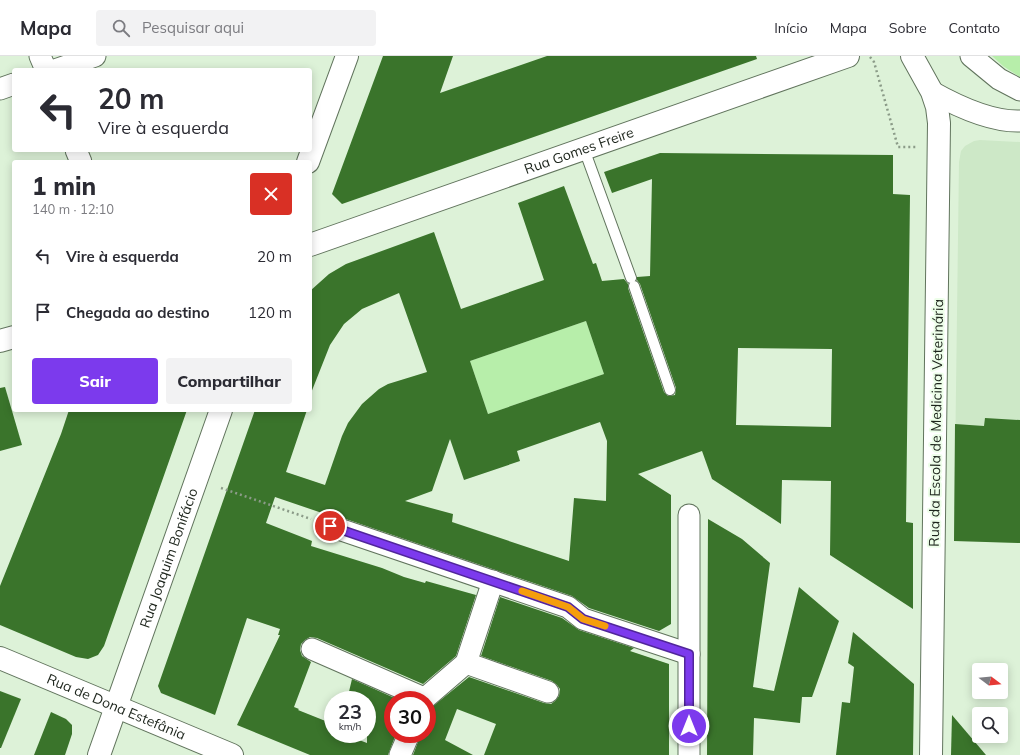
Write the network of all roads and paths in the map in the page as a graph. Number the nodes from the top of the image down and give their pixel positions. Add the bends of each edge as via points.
1 (40, 56) edge
2 (95, 56) edge
3 (347, 56) edge
4 (848, 56) edge
5 (870, 56) edge
6 (912, 56) edge
7 (971, 56) edge
8 (45, 68) edge
9 (60, 68) edge
10 (12, 85) edge
11 (0, 89) edge
12 (1020, 90) edge
13 (932, 92) junction
14 (1020, 121) edge
15 (939, 148) junction
16 (584, 149) junction
17 (312, 151) edge
18 (312, 244) edge
19 (12, 338) edge
20 (0, 341) edge
21 (670, 390) dead end
22 (220, 412) edge
23 (221, 488) dead end
24 (689, 515) dead end
25 (330, 526) joint
26 (493, 581) junction
27 (312, 648) dead end
28 (689, 654) junction
29 (0, 658) edge
30 (466, 663) junction
31 (406, 691) edge
32 (433, 691) edge
33 (548, 692) dead end
34 (116, 707) junction
35 (405, 743) edge
36 (100, 755) edge
37 (232, 755) edge
38 (400, 755) edge
39 (688, 755) edge
40 (931, 755) edge

1 - 8 street
2 - 9 street
3 - 17 street
4 - 16 street, Rua Gomes Freire
5 - 15 path via 874,62 898,147
6 - 13 street, Rua da Escola de Medicina Veterinária
7 - 12 street via 999,79
10 - 11 street
13 - 14 street via 974,113
13 - 15 street, Rua da Escola de Medicina Veterinária via 938,107
15 - 40 street, Rua da Escola de Medicina Veterinária
16 - 18 street, Rua Gomes Freire
16 - 21 lane
19 - 20 street
22 - 34 street, Rua Joaquim Bonifácio
23 - 25 path
24 - 28 street
25 - 26 street
26 - 28 street via 568,607 583,619
26 - 30 street
27 - 31 street
28 - 39 street
29 - 34 street, Rua de Dona Estefânia
30 - 32 street
30 - 33 street
34 - 36 street, Rua Joaquim Bonifácio
34 - 37 street, Rua de Dona Estefânia
35 - 38 street

